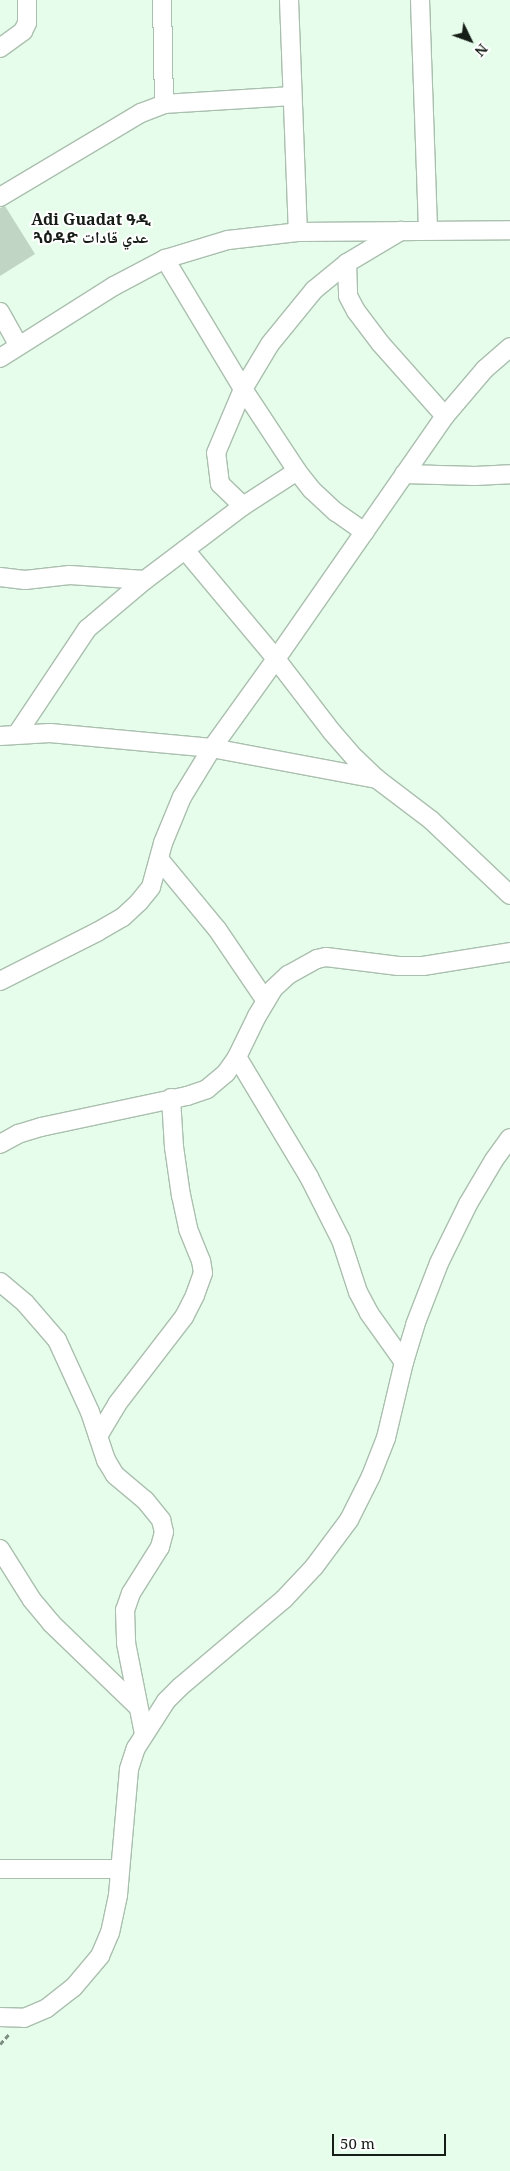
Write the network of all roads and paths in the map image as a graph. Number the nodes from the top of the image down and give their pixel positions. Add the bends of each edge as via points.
1 (27, 0) edge
2 (162, 0) edge
3 (289, 0) edge
4 (420, 0) edge
5 (0, 48) edge
6 (292, 96) junction
7 (164, 104) junction
8 (0, 196) edge
9 (402, 230) junction
10 (428, 230) junction
11 (510, 230) edge
12 (298, 232) junction
13 (165, 259) junction
14 (348, 263) junction
15 (0, 312) edge
16 (18, 345) junction
17 (510, 348) edge
18 (0, 358) edge
19 (243, 389) junction
20 (445, 416) junction
21 (297, 471) junction
22 (404, 474) junction
23 (510, 474) edge
24 (243, 506) junction
25 (365, 532) junction
26 (185, 550) junction
27 (0, 577) edge
28 (145, 580) junction
29 (276, 659) junction
30 (8, 735) edge
31 (212, 748) junction
32 (376, 779) junction
33 (159, 859) junction
34 (510, 895) edge
35 (510, 952) edge
36 (0, 981) edge
37 (266, 1001) junction
38 (237, 1057) junction
39 (171, 1098) junction
40 (510, 1138) edge
41 (0, 1144) edge
42 (0, 1282) edge
43 (404, 1362) junction
44 (98, 1436) junction
45 (0, 1549) edge
46 (137, 1706) junction
47 (144, 1734) junction
48 (0, 1869) edge
49 (120, 1869) junction
50 (7, 2022) edge
51 (0, 2044) edge

1 - 5 street via 27,23 23,31
2 - 7 street
3 - 6 street
4 - 10 street
6 - 7 street
6 - 12 street
7 - 8 street via 141,113
9 - 10 street
9 - 12 street
9 - 14 street
10 - 11 street
12 - 13 street via 228,240
13 - 16 street
13 - 19 street
14 - 19 street via 314,290 270,344
14 - 20 street via 348,296 356,311 380,344
15 - 16 street
16 - 18 street
17 - 20 street via 485,369
19 - 21 street
19 - 24 street via 216,453 220,484
20 - 22 street
21 - 24 street
21 - 25 street via 336,512
22 - 23 street
22 - 25 street
24 - 26 street
25 - 29 street
26 - 28 street
26 - 29 street
27 - 28 street
28 - 30 street via 88,629
29 - 31 street
29 - 32 street via 332,732
30 - 31 street via 50,734
31 - 32 street
31 - 33 street via 182,797
32 - 34 street via 431,820
33 - 36 street via 151,887 123,917
33 - 37 street via 217,929
35 - 37 street via 423,966 326,957 305,964 288,975
37 - 38 street
38 - 39 street via 226,1073 207,1089
38 - 43 street via 309,1177 341,1240 358,1292 369,1313
39 - 41 street via 40,1127
39 - 44 street via 181,1196 203,1273 184,1317 122,1397
40 - 43 street via 453,1231 415,1325
42 - 44 street via 25,1303 57,1340
43 - 47 street via 386,1438 349,1520 314,1567 284,1599 180,1687 166,1701
44 - 46 street via 115,1475 145,1500 161,1520 164,1532 160,1547 131,1593 125,1610 126,1643
45 - 46 street via 32,1600 51,1623
46 - 47 street
47 - 49 street via 129,1769
48 - 49 street
49 - 50 street via 110,1934 100,1956 73,1988 47,2008
50 - 51 path

